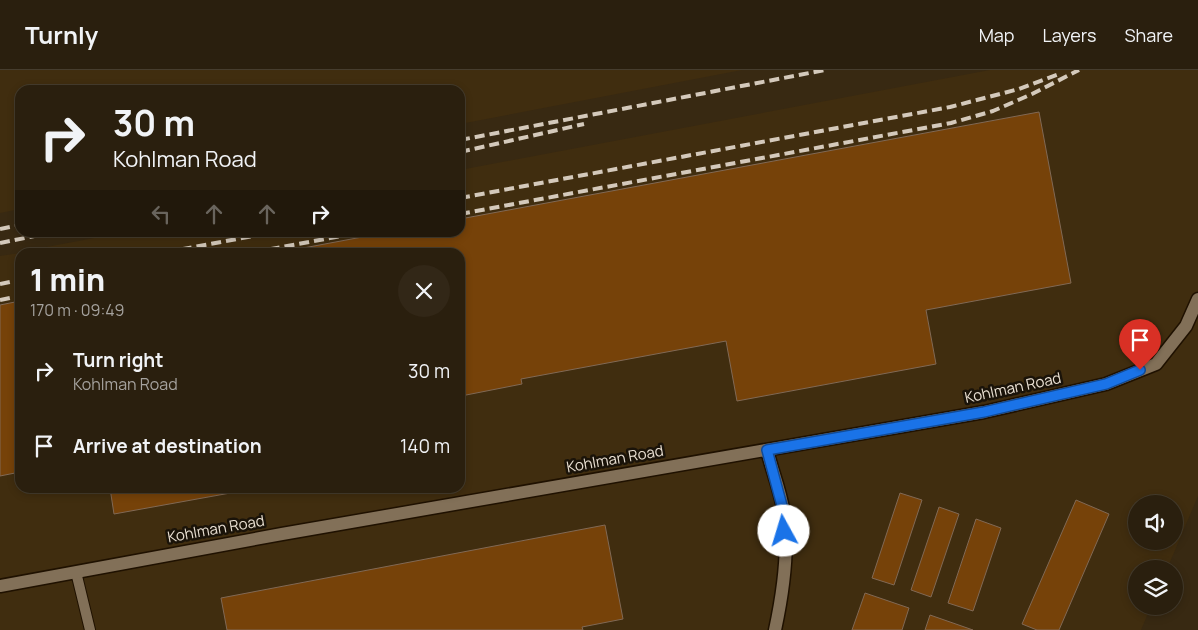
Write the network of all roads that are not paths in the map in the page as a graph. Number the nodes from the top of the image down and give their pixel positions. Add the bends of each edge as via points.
1 (1198, 299) edge
2 (767, 450) junction
3 (76, 572) junction
4 (0, 586) edge
5 (90, 630) edge
6 (775, 630) edge

1 - 2 street, Kohlman Road via 1186,326 1156,364 1106,384 984,412
2 - 3 street, Kohlman Road
2 - 6 street via 784,513 783,578
3 - 4 street, Kohlman Road
3 - 5 lane

